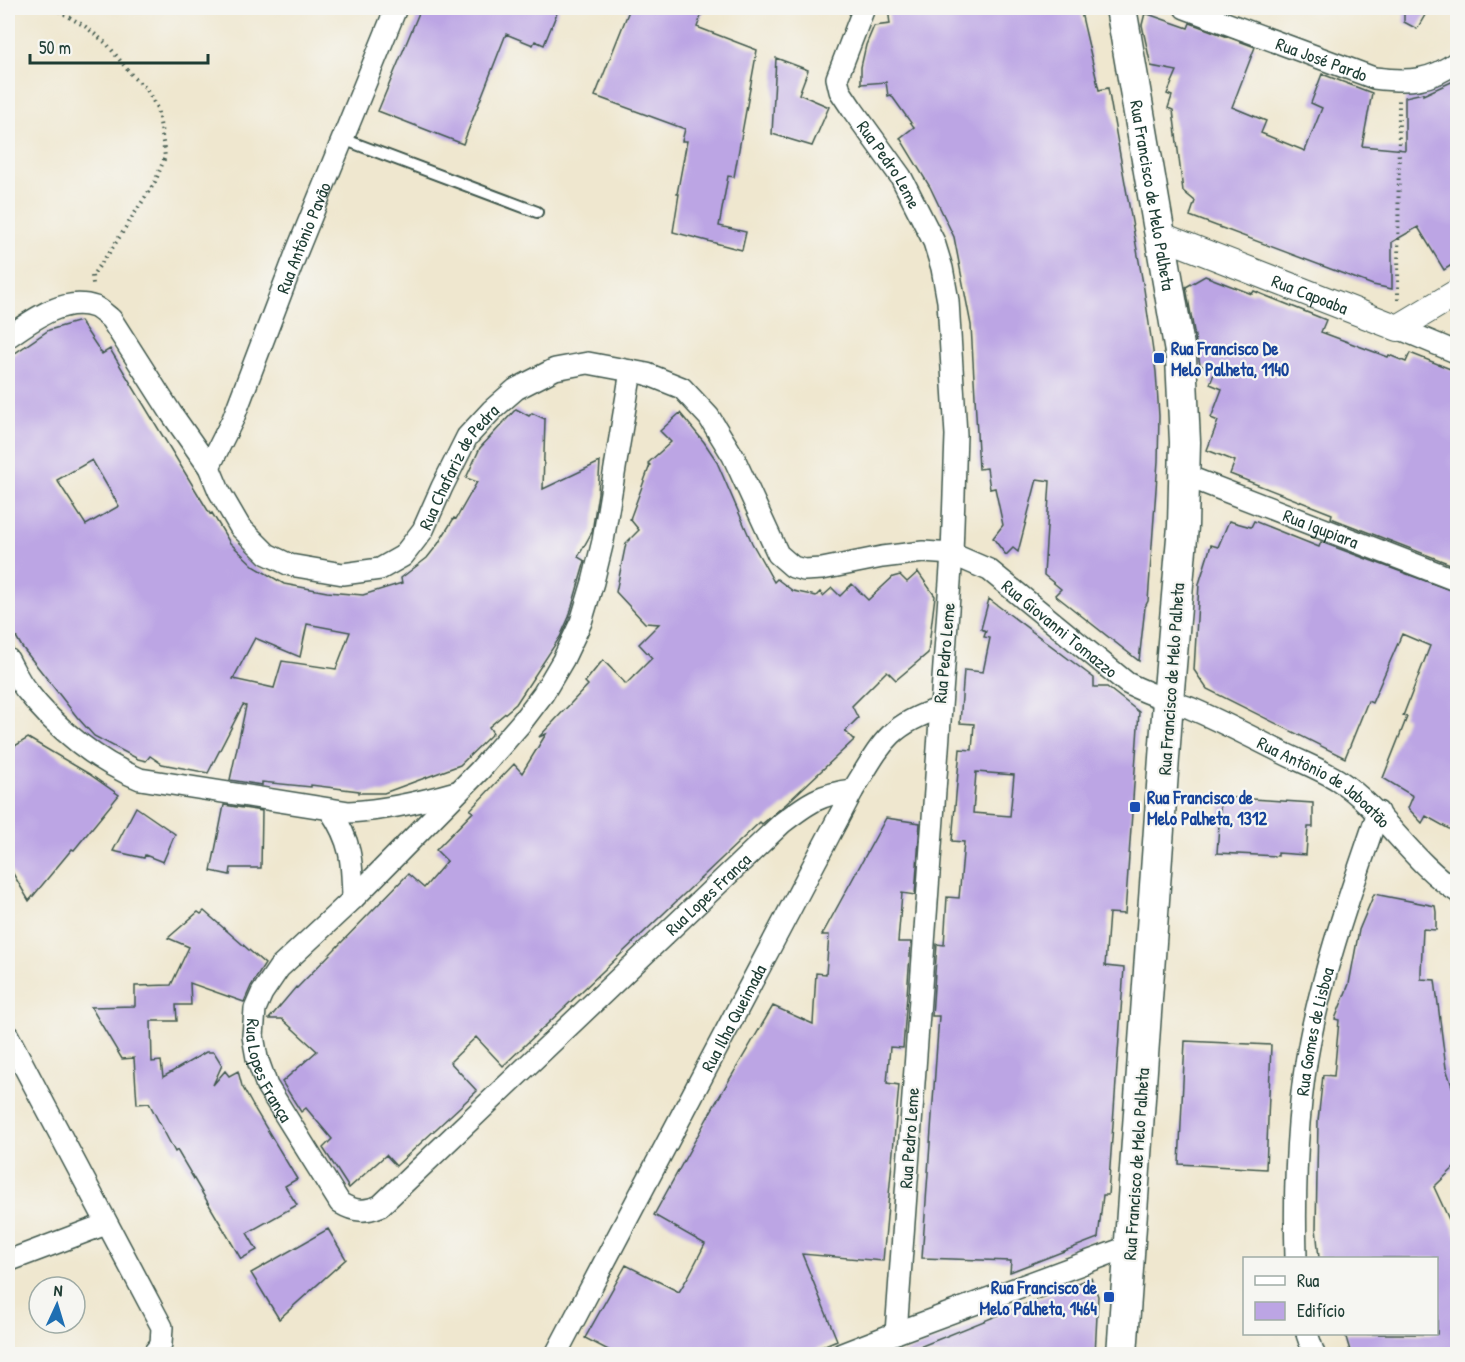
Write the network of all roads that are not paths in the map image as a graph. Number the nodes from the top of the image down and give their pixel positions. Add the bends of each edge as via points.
1 (396, 8) edge
2 (864, 8) edge
3 (1121, 8) edge
4 (1185, 8) edge
5 (1458, 61) edge
6 (343, 139) junction
7 (537, 212) dead end
8 (1162, 236) junction
9 (1458, 292) edge
10 (1398, 328) junction
11 (8, 337) edge
12 (1458, 353) edge
13 (631, 371) junction
14 (208, 467) junction
15 (1184, 475) junction
16 (952, 554) junction
17 (1458, 581) edge
18 (8, 659) edge
19 (1168, 701) junction
20 (939, 709) junction
21 (853, 790) junction
22 (457, 792) junction
23 (330, 810) junction
24 (1378, 812) junction
25 (1458, 892) edge
26 (353, 900) junction
27 (8, 1036) edge
28 (106, 1224) junction
29 (1130, 1246) junction
30 (1296, 1257) edge
31 (8, 1261) edge
32 (896, 1333) junction
33 (1307, 1335) edge
34 (153, 1354) edge
35 (556, 1354) edge
36 (842, 1354) edge
37 (1122, 1354) edge
38 (1314, 1354) edge

1 - 6 street, Rua Antônio Pavão
2 - 16 street, Rua Pedro Leme via 837,78 840,91 901,177 934,242 942,268 948,301 956,435
3 - 8 main road, Rua Francisco de Melo Palheta
4 - 5 street, Rua José Pardo via 1374,78 1422,79
6 - 7 lane
6 - 14 street, Rua Antônio Pavão via 233,418
8 - 10 street, Rua Capoaba
8 - 15 main road, Rua Francisco de Melo Palheta via 1181,358
9 - 10 street
10 - 12 street, Rua Capoaba
11 - 14 street, Rua Chafariz de Pedra via 33,319 62,306 97,308 111,319
13 - 14 street, Rua Chafariz de Pedra via 588,363 555,369 516,389 467,437 423,530 403,555 380,568 343,574 290,565 267,554 240,527
13 - 16 street, Rua Chafariz de Pedra via 682,388 710,417 733,456 778,554 793,567 822,569 922,552
13 - 22 street, Rua Lopes França via 603,541 581,622 543,694
15 - 17 street, Rua Igupiara
15 - 19 main road, Rua Francisco de Melo Palheta
16 - 19 street, Rua Giovanni Tomazzo via 989,570 1127,682
16 - 20 street, Rua Pedro Leme
18 - 23 street via 26,691 57,724 116,769 140,779
19 - 24 street, Rua Antônio de Jaboatão via 1214,719 1336,779
19 - 29 main road, Rua Francisco de Melo Palheta
20 - 21 street, Rua Ilha Queimada via 902,724 883,743
20 - 32 street, Rua Pedro Leme
21 - 26 street, Rua Lopes França via 829,793 806,804 782,824 380,1206 366,1211 340,1203 267,1086 256,1058 253,1036 255,1009 279,968
21 - 35 street, Rua Ilha Queimada
22 - 23 street via 375,811
22 - 26 street, Rua Lopes França
23 - 26 street via 348,845
24 - 25 street, Rua Antônio de Jaboatão via 1409,848
24 - 30 street, Rua Gomes de Lisboa via 1329,960 1310,1040 1296,1149
27 - 28 street
28 - 31 street
28 - 34 street via 162,1327 161,1344
29 - 32 street
29 - 37 main road, Rua Francisco de Melo Palheta
32 - 36 street
33 - 38 street

